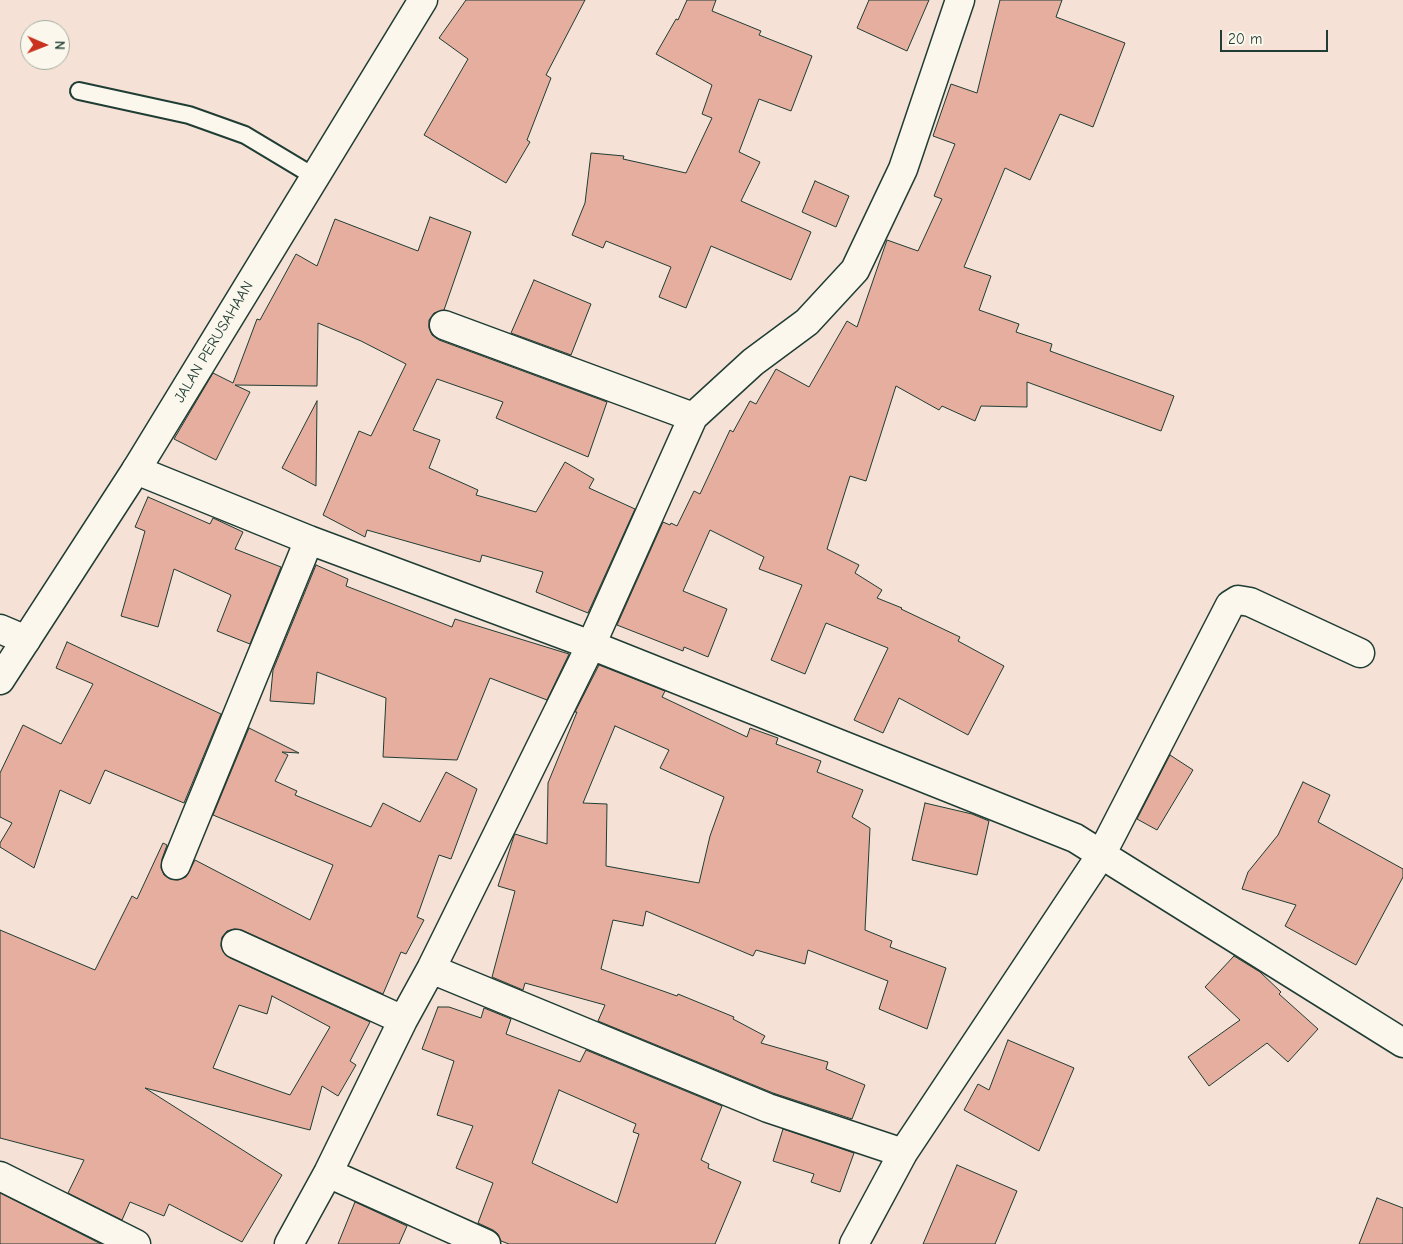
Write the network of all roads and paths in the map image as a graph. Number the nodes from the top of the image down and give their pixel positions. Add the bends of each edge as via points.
1 (423, 0) edge
2 (960, 0) edge
3 (79, 91) dead end
4 (315, 177) junction
5 (444, 325) dead end
6 (693, 418) junction
7 (136, 470) junction
8 (309, 540) junction
9 (0, 629) edge
10 (26, 640) junction
11 (591, 645) junction
12 (1360, 653) dead end
13 (0, 680) edge
14 (1101, 855) junction
15 (176, 865) dead end
16 (236, 944) dead end
17 (431, 969) junction
18 (403, 1020) junction
19 (1403, 1043) edge
20 (903, 1153) junction
21 (328, 1173) junction
22 (0, 1176) edge
23 (136, 1244) edge
24 (289, 1244) edge
25 (486, 1244) edge
26 (854, 1244) edge

1 - 4 street, JALAN PERUSAHAAN
2 - 6 street via 904,169 855,270 807,322 753,362
3 - 4 lane via 189,114 245,135
4 - 7 street, JALAN PERUSAHAAN
5 - 6 street
6 - 11 street
7 - 8 street
7 - 10 street, JALAN PERUSAHAAN
8 - 11 street
8 - 15 street
9 - 10 street
10 - 13 street, JALAN PERUSAHAAN
11 - 14 street via 1075,838
11 - 17 street
12 - 14 street via 1250,602 1238,600 1230,605
14 - 19 street
14 - 20 street
16 - 18 street
17 - 18 street
17 - 20 street via 768,1108
18 - 21 street
20 - 26 street
21 - 24 street
21 - 25 street
22 - 23 street

